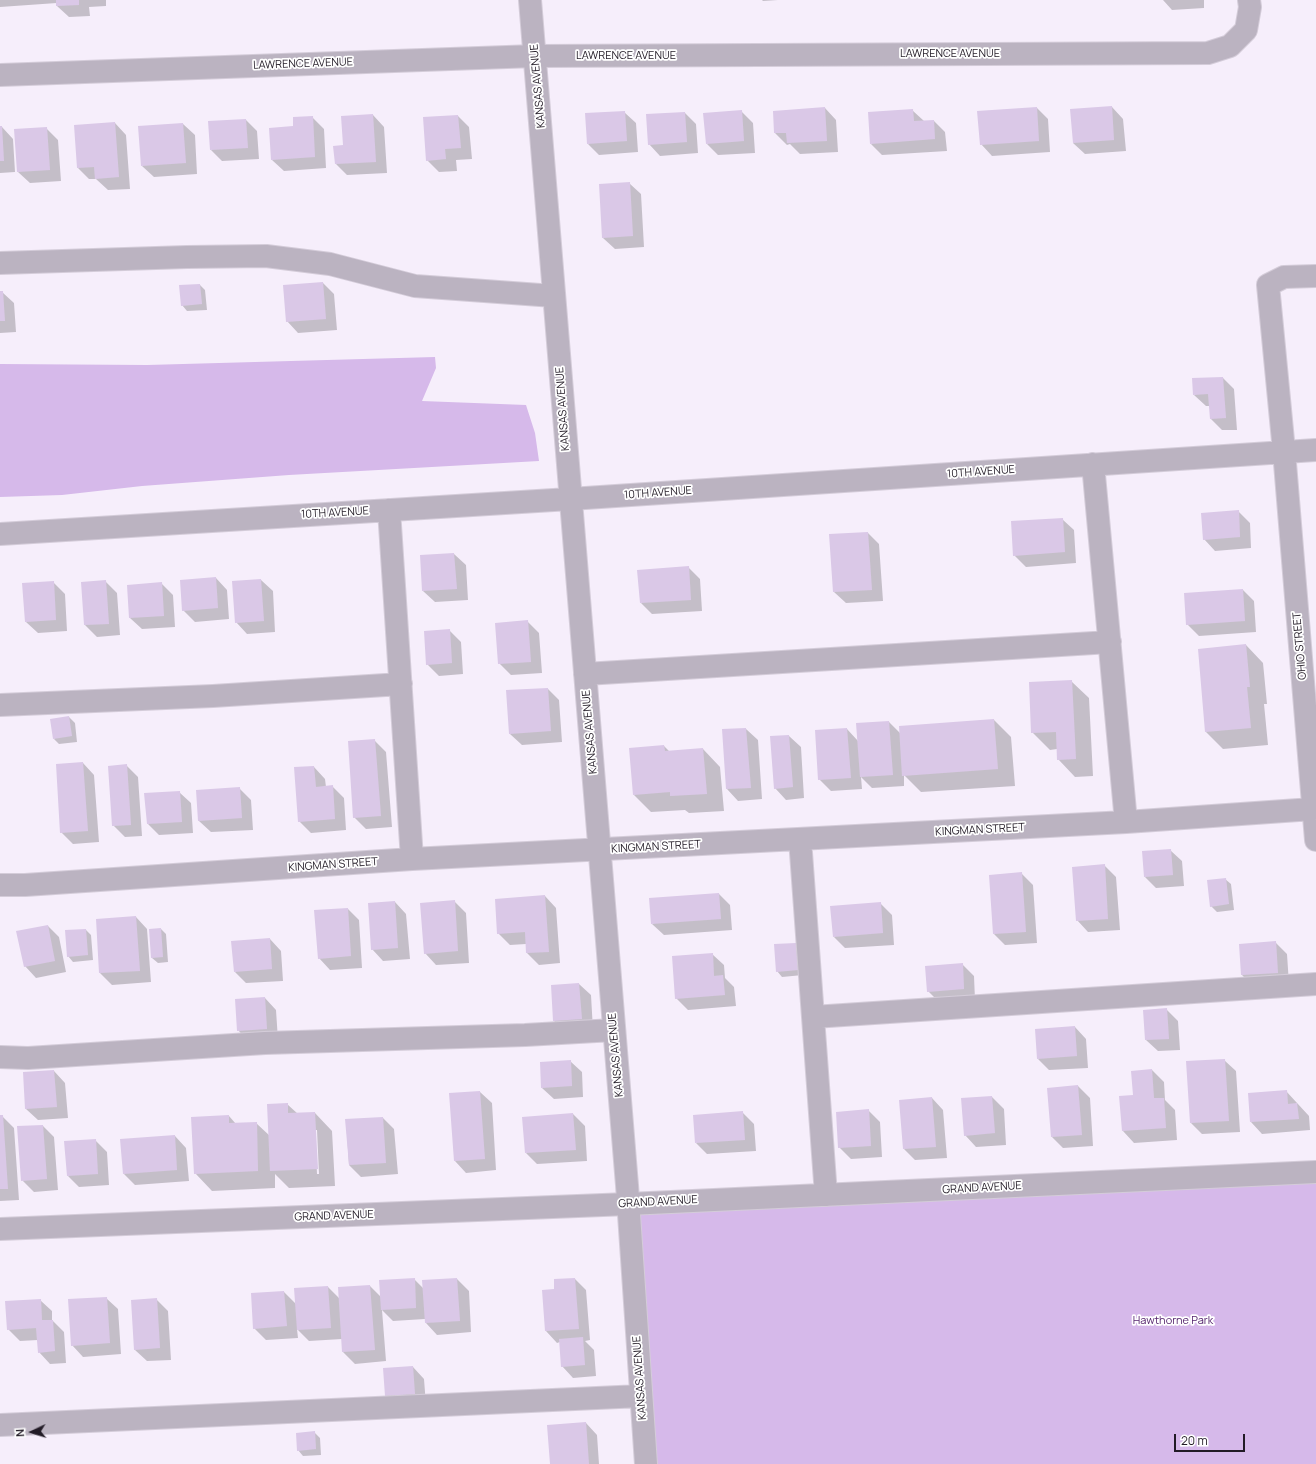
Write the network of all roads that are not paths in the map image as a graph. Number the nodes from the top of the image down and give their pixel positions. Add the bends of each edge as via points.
1 (530, 0) edge
2 (1249, 0) edge
3 (535, 56) junction
4 (0, 75) edge
5 (0, 264) edge
6 (1316, 276) edge
7 (554, 296) junction
8 (1316, 450) edge
9 (1284, 451) junction
10 (1093, 464) junction
11 (570, 499) junction
12 (389, 510) junction
13 (0, 534) edge
14 (1110, 642) junction
15 (1309, 670) edge
16 (585, 674) junction
17 (401, 684) junction
18 (0, 705) edge
19 (1313, 809) junction
20 (1126, 822) junction
21 (800, 839) junction
22 (1316, 840) edge
23 (600, 850) junction
24 (412, 859) junction
25 (0, 885) edge
26 (1316, 984) edge
27 (813, 1017) junction
28 (614, 1030) junction
29 (0, 1057) edge
30 (1316, 1172) edge
31 (826, 1195) junction
32 (628, 1204) junction
33 (0, 1229) edge
34 (641, 1396) junction
35 (0, 1425) edge
36 (646, 1464) edge

1 - 3 street, KANSAS AVENUE
2 - 3 street, LAWRENCE AVENUE via 1246,30 1230,46 1208,53
3 - 4 street, LAWRENCE AVENUE
3 - 7 street, KANSAS AVENUE
5 - 7 street via 266,256 330,264 415,286
6 - 9 street, OHIO STREET via 1284,277 1268,285
7 - 11 street, KANSAS AVENUE
8 - 9 street, 10TH AVENUE
9 - 10 street, 10TH AVENUE
9 - 15 street, OHIO STREET
10 - 11 street, 10TH AVENUE
10 - 14 street
11 - 12 street, 10TH AVENUE
11 - 16 street, KANSAS AVENUE
12 - 13 street, 10TH AVENUE
12 - 17 street
14 - 16 street
14 - 20 street
15 - 19 street, OHIO STREET
16 - 23 street, KANSAS AVENUE
17 - 18 street via 213,696
17 - 24 street
19 - 20 street, KINGMAN STREET
19 - 22 street, OHIO STREET
20 - 21 street, KINGMAN STREET
21 - 23 street, KINGMAN STREET
21 - 27 street
23 - 24 street, KINGMAN STREET
23 - 28 street, KANSAS AVENUE
24 - 25 street, KINGMAN STREET
26 - 27 street
27 - 31 street
28 - 29 street via 265,1043 28,1058
28 - 32 street, KANSAS AVENUE
30 - 31 street, GRAND AVENUE
31 - 32 street, GRAND AVENUE
32 - 33 street, GRAND AVENUE
32 - 34 street, KANSAS AVENUE
34 - 35 street
34 - 36 street, KANSAS AVENUE

